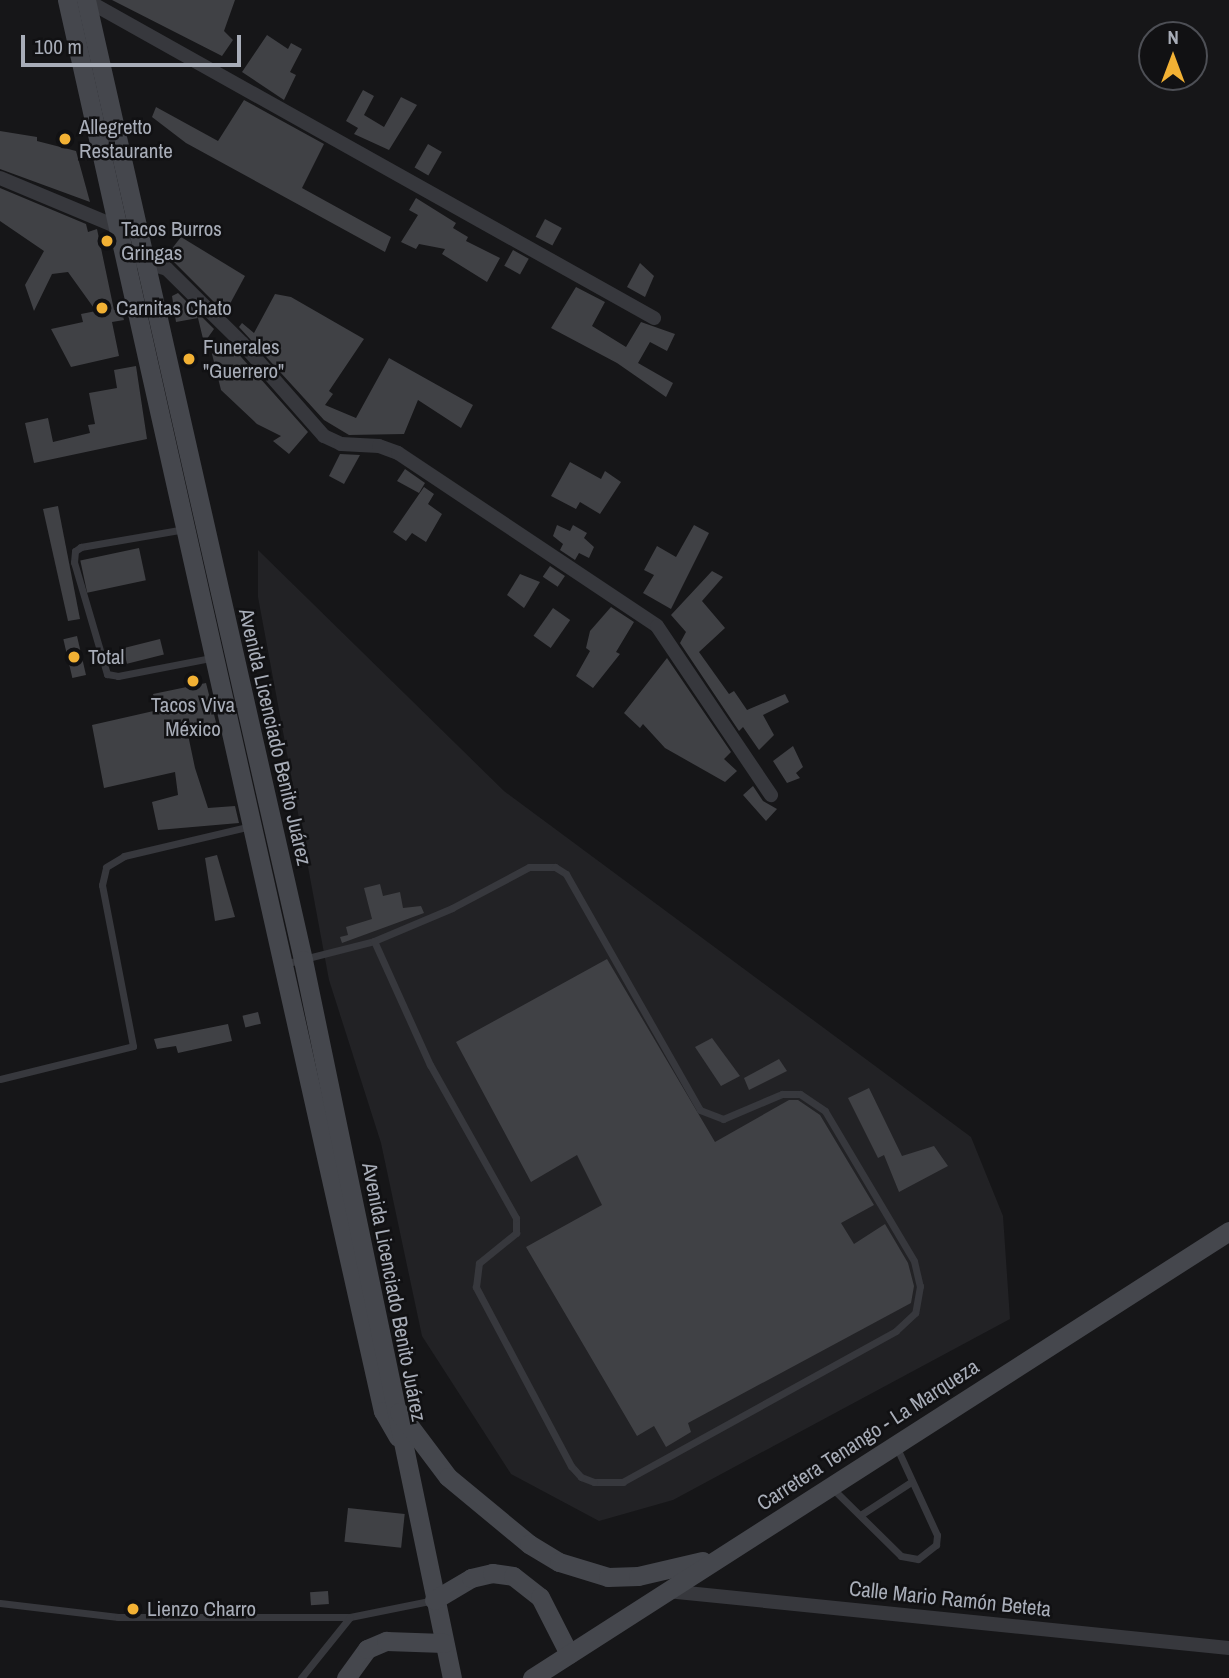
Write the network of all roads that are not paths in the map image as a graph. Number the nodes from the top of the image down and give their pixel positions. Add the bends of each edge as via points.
1 (66, 0) edge
2 (86, 0) edge
3 (0, 178) edge
4 (118, 226) junction
5 (133, 260) junction
6 (654, 318) dead end
7 (195, 527) junction
8 (233, 654) junction
9 (213, 658) junction
10 (771, 794) dead end
11 (251, 827) junction
12 (374, 941) junction
13 (303, 960) junction
14 (283, 964) junction
15 (0, 1079) edge
16 (1229, 1231) edge
17 (398, 1411) junction
18 (399, 1438) junction
19 (896, 1445) junction
20 (911, 1482) junction
21 (831, 1486) junction
22 (862, 1514) junction
23 (725, 1554) junction
24 (667, 1591) junction
25 (434, 1600) junction
26 (0, 1603) edge
27 (350, 1616) junction
28 (444, 1643) junction
29 (1229, 1648) edge
30 (569, 1654) junction
31 (301, 1678) edge
32 (346, 1678) edge
33 (452, 1678) edge
34 (532, 1678) edge

1 - 4 main road, Avenida Licenciado Benito Juárez
2 - 5 main road, Avenida Licenciado Benito Juárez
2 - 6 street
3 - 4 street
4 - 5 main road, Avenida Licenciado Benito Juárez
5 - 7 main road, Avenida Licenciado Benito Juárez
5 - 10 street via 167,269 242,343 324,436 341,444 379,446 398,453 657,626
7 - 8 main road, Avenida Licenciado Benito Juárez
7 - 9 main road, Avenida Licenciado Benito Juárez
7 - 9 lane via 81,547 75,551 74,562 107,674 118,676
8 - 9 lane
8 - 13 main road, Avenida Licenciado Benito Juárez
9 - 11 main road, Avenida Licenciado Benito Juárez
11 - 14 main road, Avenida Licenciado Benito Juárez
11 - 15 lane via 124,856 106,867 103,885 133,1046
12 - 12 lane via 430,1065 516,1219 516,1233 479,1262 476,1287 571,1466 581,1476 602,1483 623,1482 896,1331 915,1313 920,1286 914,1261 825,1111 800,1094 782,1094 723,1119 700,1110 566,874 555,867 529,867 443,912
12 - 13 lane
13 - 14 lane
13 - 17 main road, Avenida Licenciado Benito Juárez
14 - 18 main road, Avenida Licenciado Benito Juárez via 383,1411
16 - 19 main road, Carretera Tenango - La Marqueza
17 - 18 main road, Avenida Licenciado Benito Juárez
17 - 23 main road via 448,1476 529,1544 559,1562 608,1577 638,1576
18 - 25 main road
19 - 20 lane
19 - 21 main road, Carretera Tenango - La Marqueza
20 - 22 lane
20 - 22 lane via 937,1535 936,1545 918,1559 901,1556
21 - 22 lane
21 - 23 main road, Carretera Tenango - La Marqueza
23 - 24 main road, Carretera Tenango - La Marqueza
24 - 29 street, Calle Mario Ramón Beteta
24 - 30 main road, Carretera Tenango - La Marqueza
25 - 27 lane
25 - 28 main road
25 - 30 main road via 471,1578 513,1576 540,1597
26 - 27 lane via 118,1616
27 - 31 lane
28 - 32 main road via 386,1641 367,1649
28 - 33 main road
30 - 34 main road, Carretera Tenango - La Marqueza

